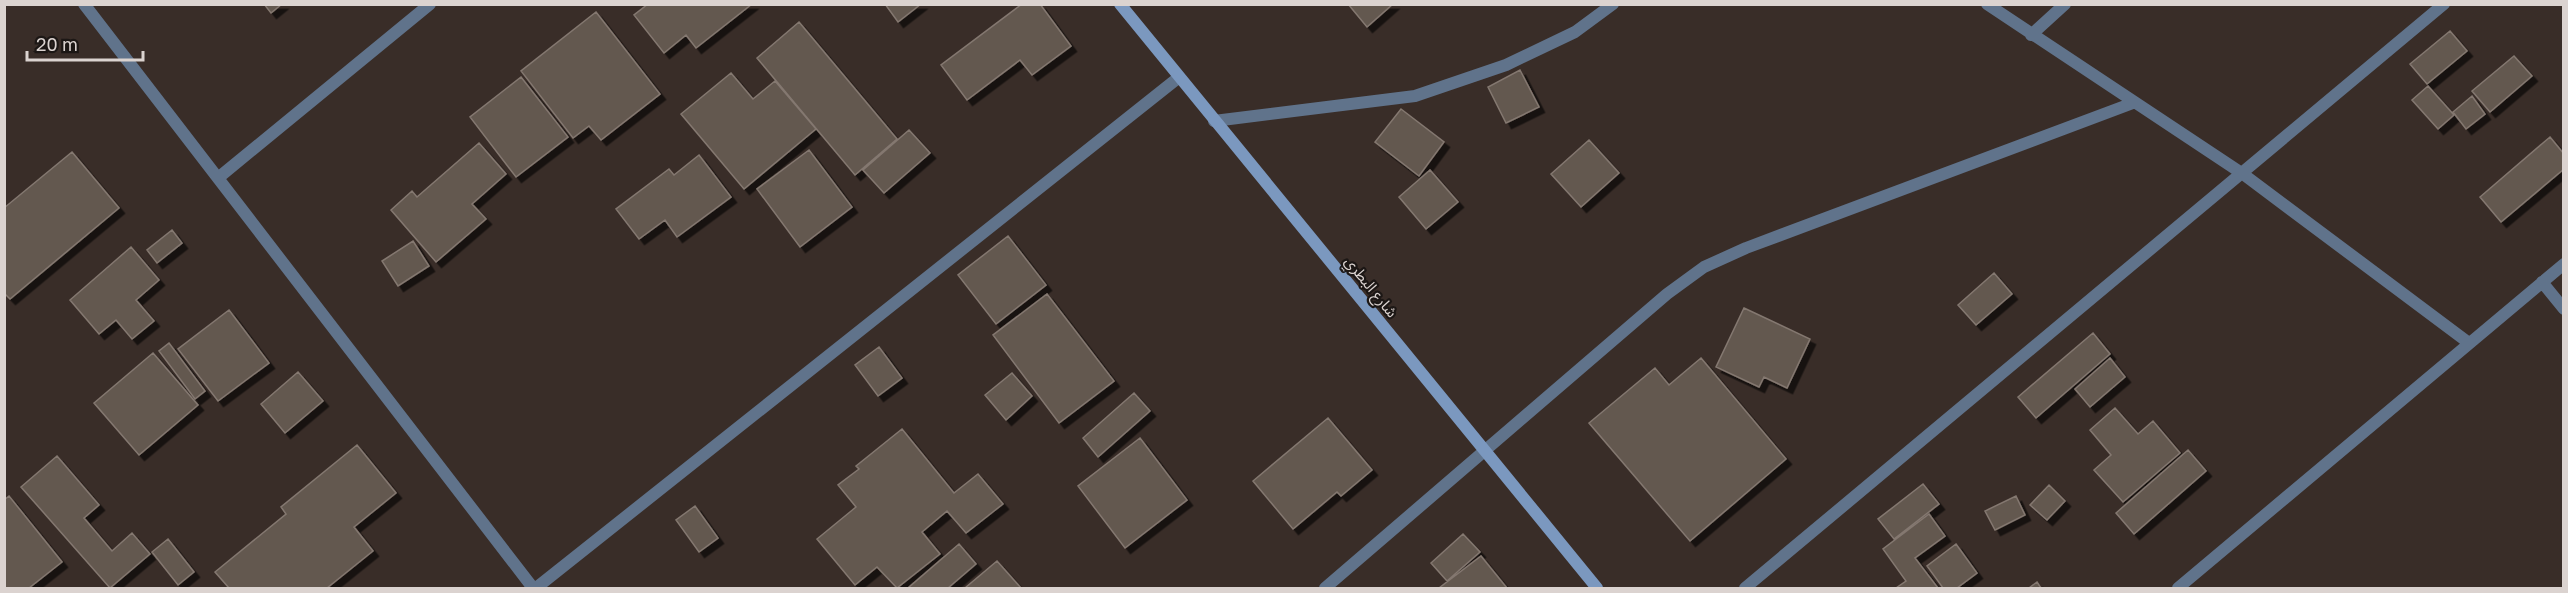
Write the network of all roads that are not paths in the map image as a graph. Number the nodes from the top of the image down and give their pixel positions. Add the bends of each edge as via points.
1 (84, 4) edge
2 (430, 4) edge
3 (1120, 4) edge
4 (1612, 4) edge
5 (1988, 4) edge
6 (2065, 4) edge
7 (2444, 4) edge
8 (2031, 35) junction
9 (1178, 78) junction
10 (2133, 103) junction
11 (1214, 121) junction
12 (2243, 174) junction
13 (218, 178) junction
14 (2564, 264) edge
15 (2542, 282) junction
16 (2564, 309) edge
17 (2469, 344) junction
18 (1483, 450) junction
19 (535, 588) edge
20 (1325, 588) edge
21 (1597, 588) edge
22 (1745, 588) edge
23 (2178, 588) edge

1 - 13 street
2 - 13 street
3 - 9 main road, شارع البطري
4 - 11 street via 1575,32 1506,65 1415,96
5 - 8 street
6 - 8 street
7 - 12 street
8 - 10 street
9 - 11 main road, شارع البطري
9 - 19 street
10 - 12 street
10 - 18 street via 1704,267
11 - 18 main road, شارع البطري
12 - 17 street
12 - 22 street
13 - 19 street
14 - 15 street
15 - 16 street
15 - 17 street
17 - 23 street
18 - 20 street
18 - 21 main road, شارع البطري

